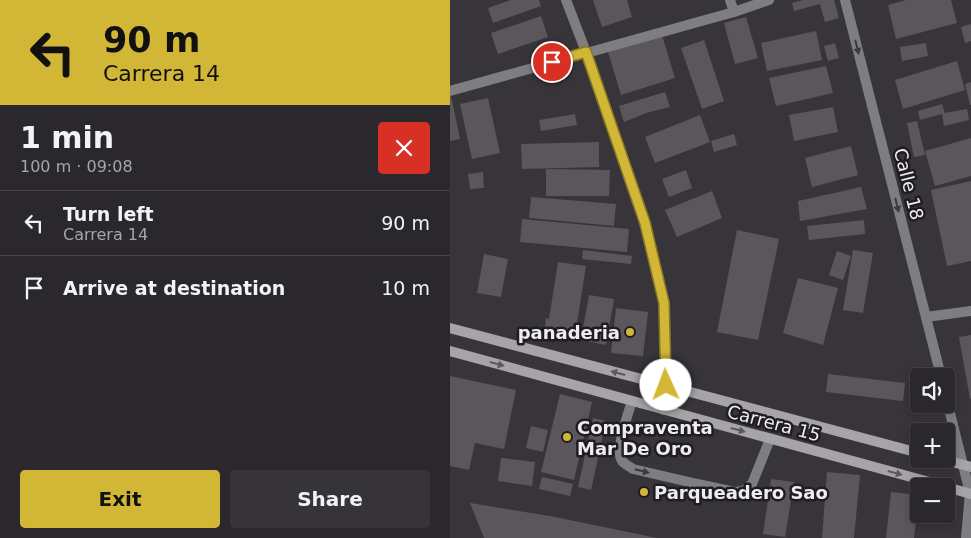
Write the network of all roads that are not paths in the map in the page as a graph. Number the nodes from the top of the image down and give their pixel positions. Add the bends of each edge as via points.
1 (566, 0) edge
2 (730, 0) edge
3 (769, 0) edge
4 (845, 0) edge
5 (734, 12) junction
6 (586, 52) junction
7 (450, 91) edge
8 (971, 311) edge
9 (926, 317) junction
10 (450, 328) edge
11 (450, 351) edge
12 (939, 368) edge
13 (666, 385) junction
14 (632, 401) junction
15 (664, 410) junction
16 (951, 413) edge
17 (770, 439) junction
18 (910, 451) edge
19 (967, 466) edge
20 (912, 478) edge
21 (955, 489) edge
22 (970, 493) edge
23 (966, 538) edge

1 - 6 street
2 - 5 street
3 - 5 street
4 -> 9 street, Calle 18
5 - 6 street
6 - 7 street
6 - 13 street via 645,223 664,303
8 - 9 street
9 - 12 street, Calle 18
13 -> 10 main road, Carrera 15
11 -> 14 main road, Carrera 15
13 - 15 street
13 - 18 main road, Carrera 15
14 - 15 main road, Carrera 15
14 -> 17 street via 620,450 621,459 633,469 735,492 743,491 752,484
15 -> 17 main road, Carrera 15
16 - 19 street
17 -> 20 main road, Carrera 15
19 - 22 street
21 - 22 main road, Carrera 15
22 - 23 street

